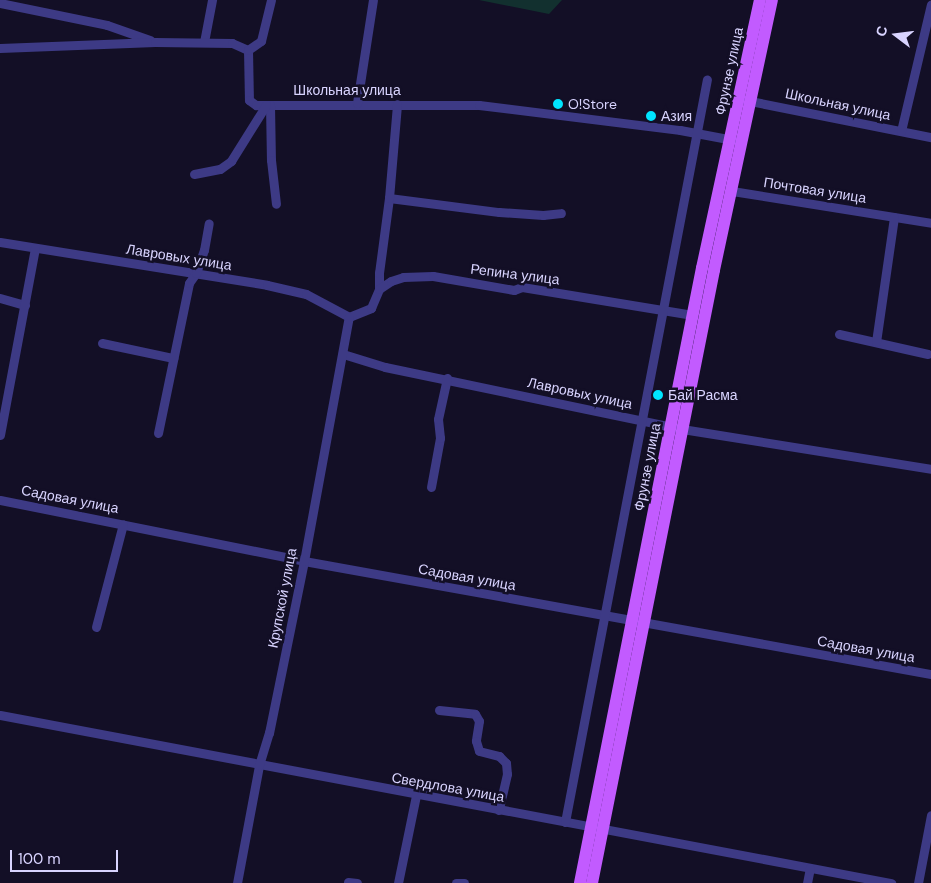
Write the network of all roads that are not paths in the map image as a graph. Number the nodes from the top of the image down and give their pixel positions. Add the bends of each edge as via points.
1 (212, 0) edge
2 (271, 0) edge
3 (373, 0) edge
4 (760, 0) edge
5 (772, 0) edge
6 (0, 3) edge
7 (931, 4) edge
8 (155, 42) junction
9 (204, 42) junction
10 (0, 48) edge
11 (248, 50) junction
12 (707, 79) dead end
13 (745, 100) junction
14 (357, 103) junction
15 (397, 104) junction
16 (268, 105) junction
17 (901, 132) junction
18 (697, 133) junction
19 (931, 137) edge
20 (730, 139) junction
21 (743, 142) junction
22 (194, 174) dead end
23 (732, 191) junction
24 (389, 198) junction
25 (276, 204) dead end
26 (561, 213) dead end
27 (894, 217) junction
28 (209, 223) dead end
29 (931, 223) edge
30 (0, 242) edge
31 (35, 248) junction
32 (196, 272) junction
33 (379, 289) junction
34 (0, 298) edge
35 (25, 305) junction
36 (662, 310) junction
37 (693, 315) junction
38 (349, 317) junction
39 (839, 334) dead end
40 (876, 342) junction
41 (102, 343) dead end
42 (343, 354) junction
43 (928, 354) dead end
44 (173, 358) junction
45 (447, 378) junction
46 (642, 420) junction
47 (676, 428) junction
48 (158, 433) dead end
49 (0, 434) edge
50 (931, 468) edge
51 (431, 487) dead end
52 (0, 500) edge
53 (123, 524) junction
54 (304, 561) junction
55 (604, 616) junction
56 (637, 622) junction
57 (96, 628) dead end
58 (931, 674) edge
59 (439, 710) dead end
60 (0, 715) edge
61 (259, 765) junction
62 (416, 795) junction
63 (499, 810) junction
64 (931, 815) edge
65 (565, 822) junction
66 (597, 827) junction
67 (810, 868) junction
68 (238, 883) edge
69 (398, 883) edge
70 (456, 883) edge
71 (464, 883) edge
72 (580, 883) edge
73 (592, 883) edge
74 (808, 883) edge
75 (891, 883) edge
76 (918, 883) edge

1 - 9 street
2 - 11 street via 261,41
3 - 14 street
4 - 13 main road, Фрунзе улица
5 - 13 main road, Фрунзе улица
6 - 8 street via 107,25
7 - 17 street
8 - 9 street
8 - 10 street
9 - 11 street via 232,43
11 - 16 street via 249,100 256,105
12 - 18 street
13 - 17 street, Школьная улица
13 - 20 main road, Фрунзе улица
13 - 21 main road, Фрунзе улица
14 - 15 street, Школьная улица
14 - 16 street, Школьная улица
15 - 18 street, Школьная улица via 479,105
15 - 24 street
16 - 22 street via 231,160 220,169
16 - 25 street
17 - 19 street, Школьная улица
18 - 20 street, Школьная улица
18 - 36 street
20 - 21 street, Школьная улица
20 - 37 main road, Фрунзе улица
21 - 23 main road, Фрунзе улица
23 - 27 street, Почтовая улица
23 - 47 main road, Фрунзе улица
24 - 26 street via 499,212
24 - 33 street
27 - 29 street, Почтовая улица
27 - 40 street
28 - 32 street
30 - 31 street, Лавровых улица
31 - 32 street, Лавровых улица
31 - 35 street
32 - 38 street, Лавровых улица via 306,294
32 - 44 street via 189,283
33 - 36 street, Репина улица via 403,277 433,276
33 - 38 street via 371,308
34 - 35 street
35 - 49 street
36 - 37 street, Репина улица
36 - 46 street
37 - 47 main road, Фрунзе улица
38 - 42 street, Крупской улица
39 - 40 street
40 - 43 street
41 - 44 street
42 - 45 street, Лавровых улица
42 - 54 street, Крупской улица
44 - 48 street
45 - 46 street, Лавровых улица
45 - 51 street via 438,419 440,438
46 - 47 street, Лавровых улица
46 - 55 street
47 - 50 street, Лавровых улица
47 - 56 main road, Фрунзе улица
52 - 53 street, Садовая улица
53 - 54 street, Садовая улица
53 - 57 street
54 - 55 street, Садовая улица
54 - 61 street, Крупской улица via 269,733
55 - 56 street, Садовая улица
55 - 65 street
56 - 58 street, Садовая улица
56 - 66 main road, Фрунзе улица
59 - 63 street via 475,714 479,721 476,741 479,750 499,756 506,763 507,774
60 - 61 street, Свердлова улица
61 - 62 street, Свердлова улица
61 - 68 street, Крупской улица
62 - 63 street, Свердлова улица
62 - 69 street
63 - 65 street, Свердлова улица
64 - 76 street
65 - 66 street, Свердлова улица
66 - 67 street, Свердлова улица
66 - 72 main road, Фрунзе улица
66 - 73 main road, Фрунзе улица
67 - 74 street
67 - 75 street, Свердлова улица
70 - 71 street

